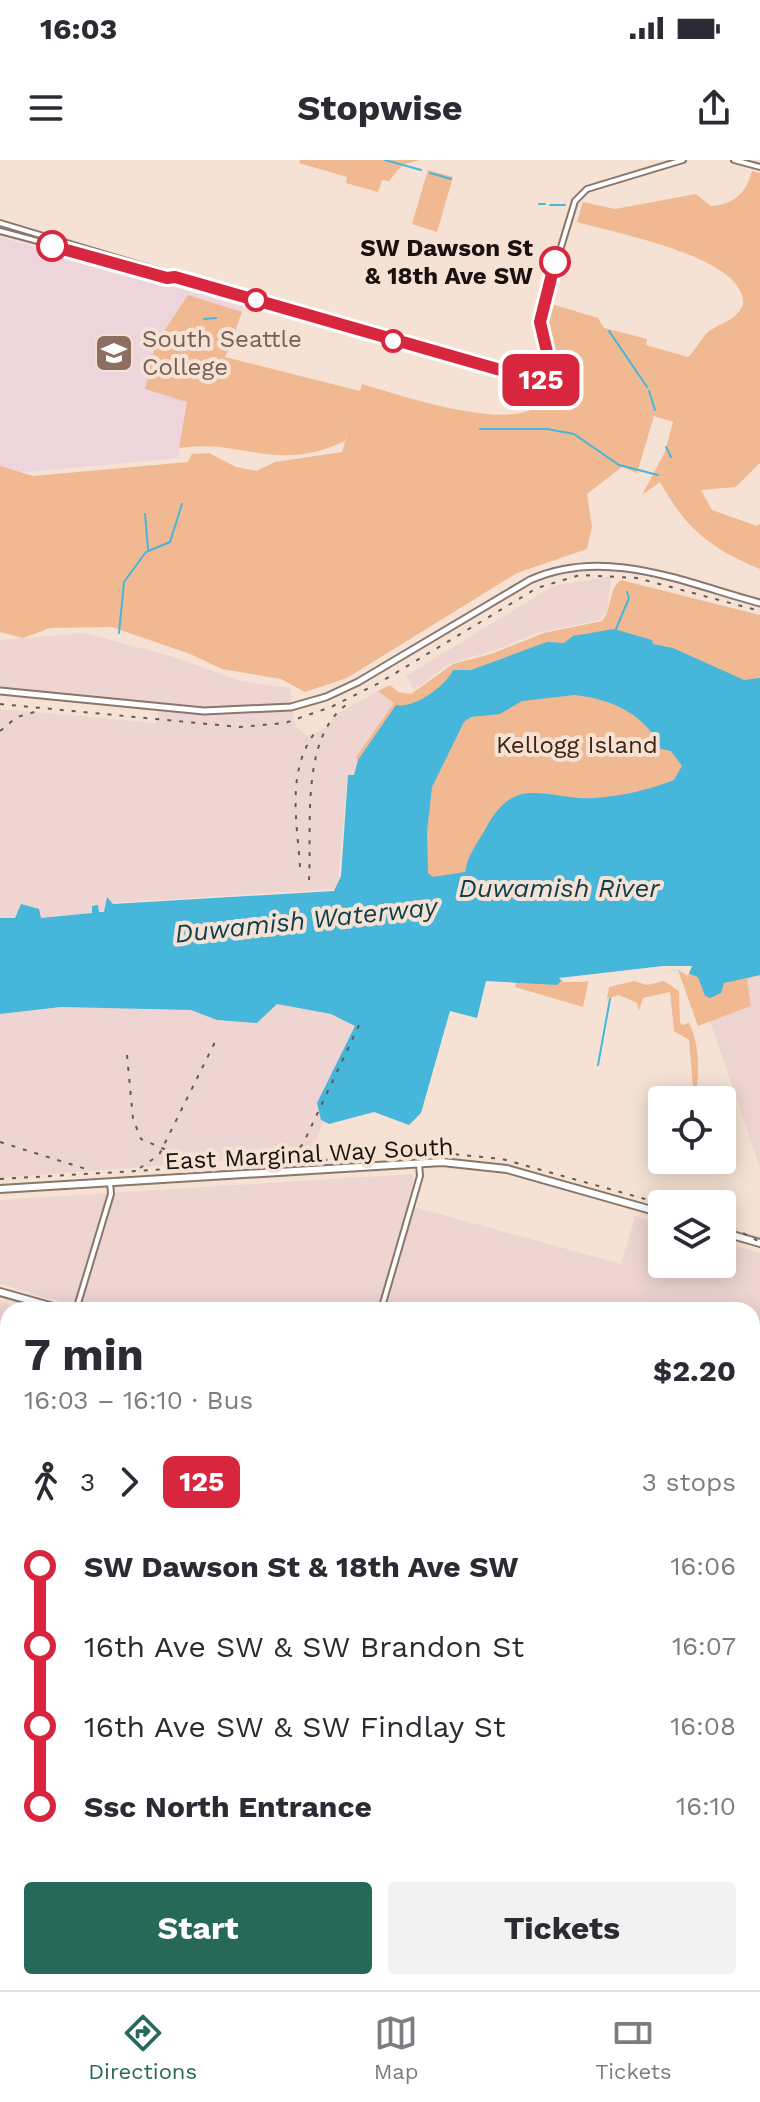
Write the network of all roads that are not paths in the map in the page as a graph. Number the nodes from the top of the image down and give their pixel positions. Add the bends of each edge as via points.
1 (683, 160) edge
2 (734, 160) edge
3 (760, 167) edge
4 (0, 223) edge
5 (0, 231) edge
6 (175, 277) junction
7 (760, 603) edge
8 (0, 691) edge
9 (419, 1163) junction
10 (110, 1182) junction
11 (0, 1189) edge
12 (648, 1209) edge
13 (736, 1236) edge
14 (760, 1243) edge
15 (0, 1292) edge
16 (36, 1302) edge
17 (78, 1302) edge
18 (383, 1302) edge

1 - 6 street via 587,189 575,201 540,318 550,374 542,380
2 - 3 street
4 - 6 street
5 - 6 street
7 - 8 main road via 623,566 592,565 530,580 350,687 291,707 204,711
9 - 10 main road, East Marginal Way South
9 - 12 main road, East Marginal Way South via 507,1169
9 - 18 street via 420,1176
10 - 11 main road, East Marginal Way South
10 - 17 street via 111,1194
13 - 14 main road
15 - 16 main road

